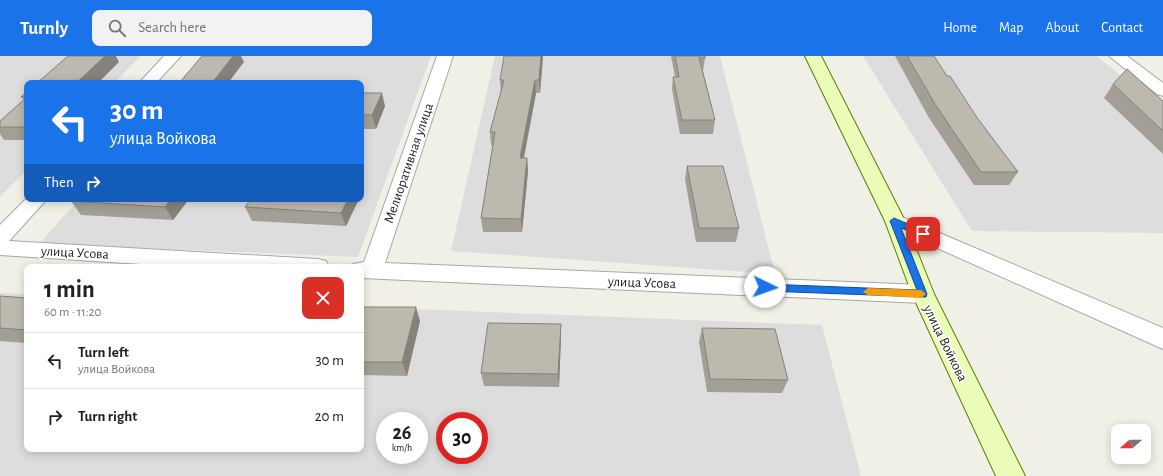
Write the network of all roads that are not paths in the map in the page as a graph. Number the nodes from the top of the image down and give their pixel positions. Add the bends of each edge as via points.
1 (173, 56) edge
2 (445, 56) edge
3 (813, 56) edge
4 (1117, 56) edge
5 (150, 80) edge
6 (1163, 91) edge
7 (34, 202) edge
8 (894, 221) junction
9 (0, 238) edge
10 (0, 248) edge
11 (268, 264) edge
12 (366, 270) edge
13 (923, 294) junction
14 (1163, 339) edge
15 (1011, 476) edge

1 - 5 street
2 - 12 street, Мелиоративная улица
3 - 8 main road, улица Войкова
4 - 6 street
7 - 9 street
8 - 13 main road, улица Войкова
8 - 14 street
10 - 11 street, улица Усова
12 - 13 street, улица Усова
13 - 15 main road, улица Войкова

